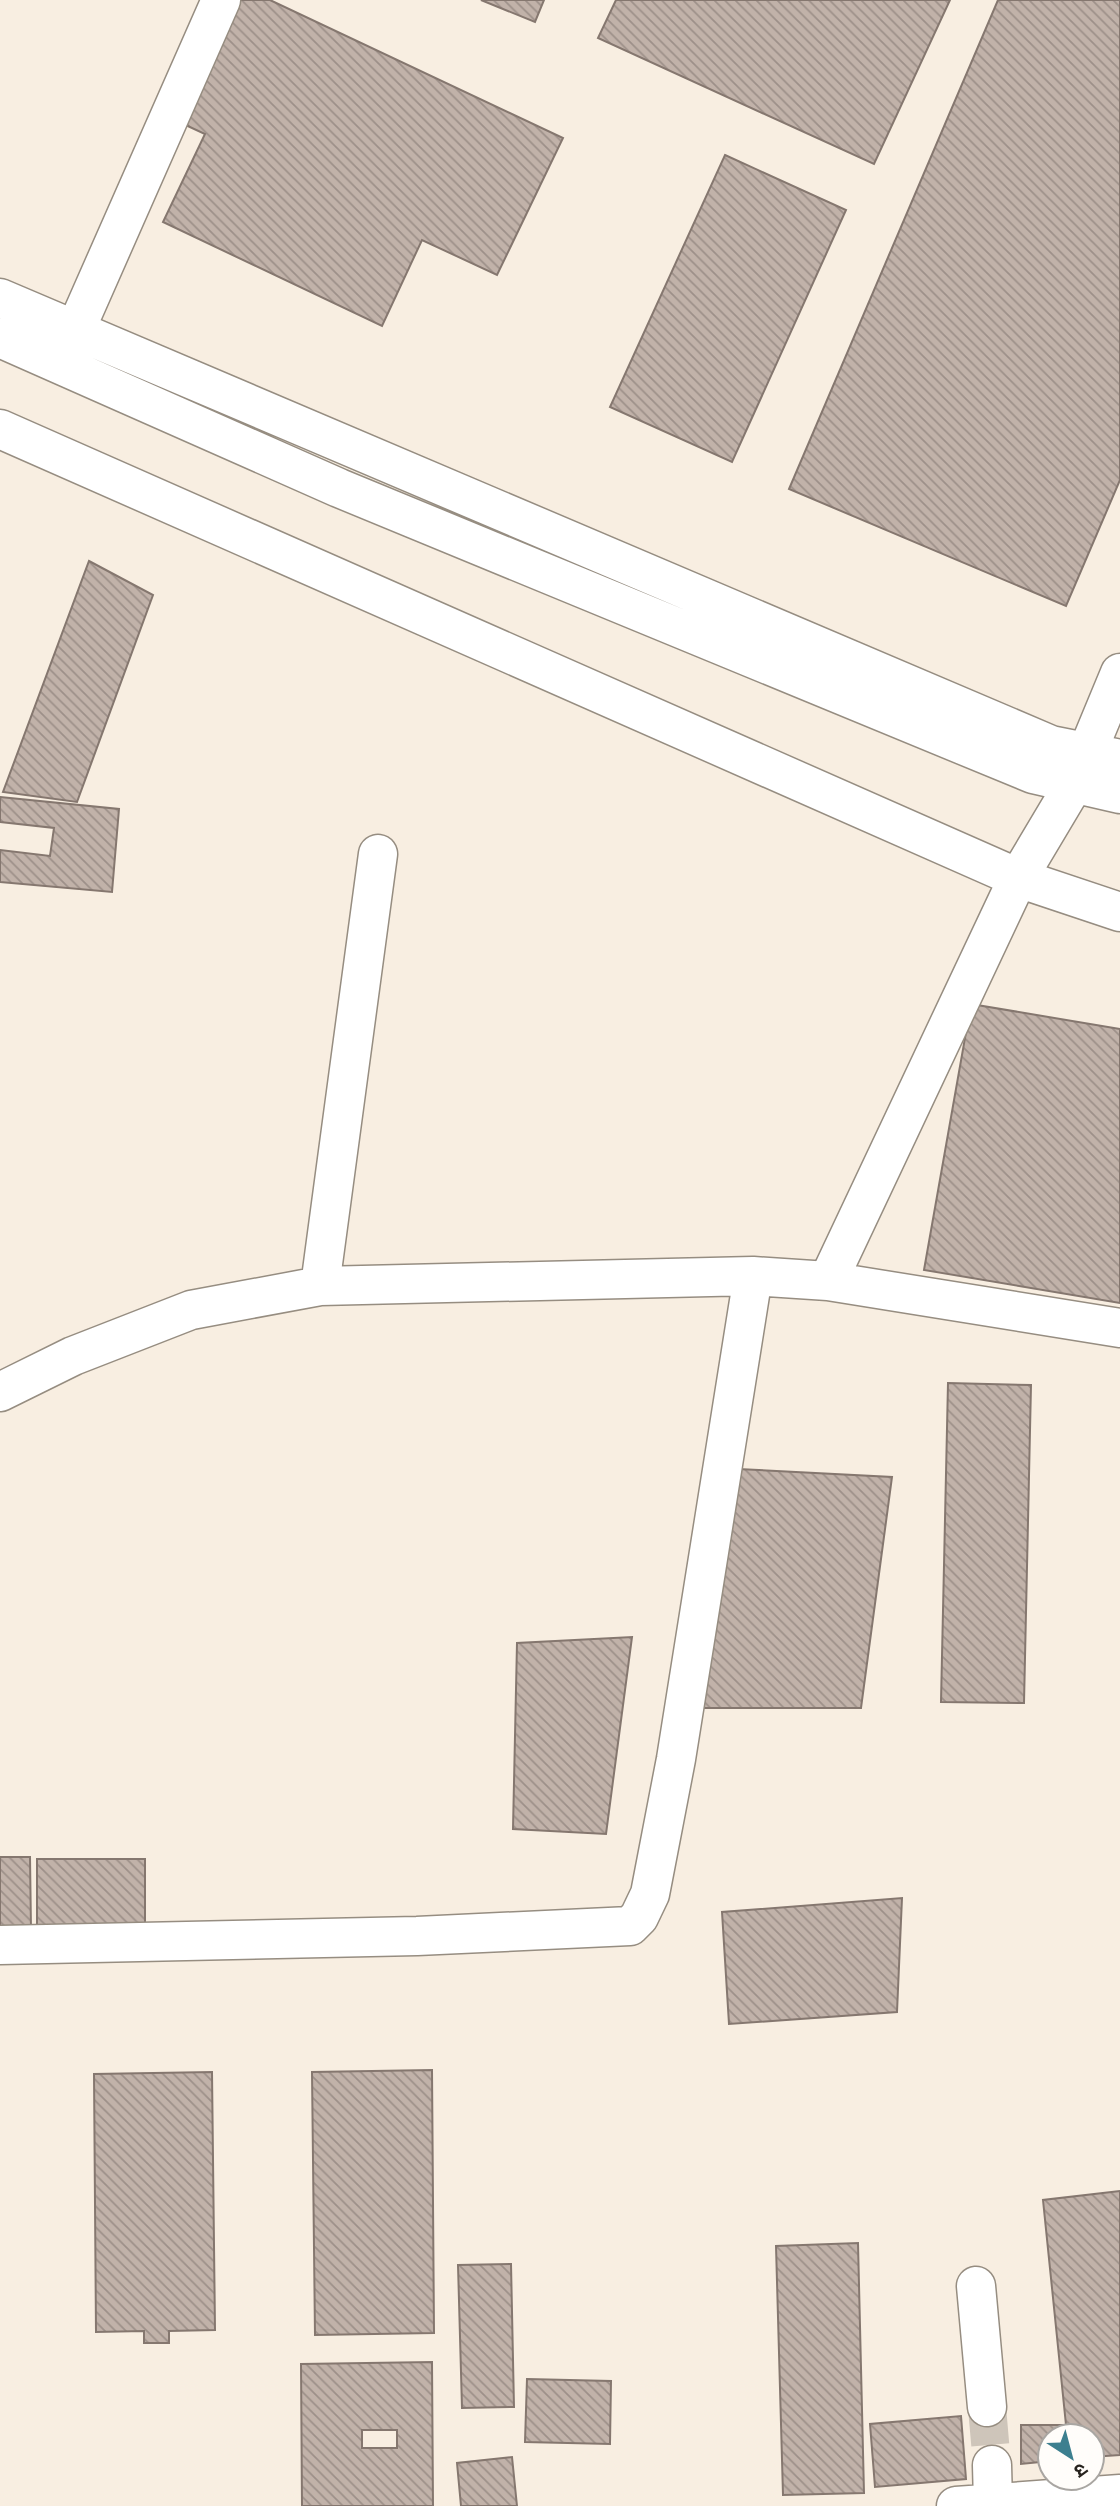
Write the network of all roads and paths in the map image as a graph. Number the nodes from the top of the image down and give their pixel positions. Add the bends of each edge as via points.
1 (221, 0) edge
2 (0, 298) edge
3 (75, 331) junction
4 (0, 338) edge
5 (0, 429) edge
6 (1120, 673) edge
7 (1094, 765) edge
8 (1120, 794) edge
9 (378, 854) dead end
10 (1018, 878) junction
11 (1120, 912) edge
12 (752, 1276) junction
13 (828, 1281) junction
14 (320, 1286) junction
15 (1120, 1328) edge
16 (0, 1392) edge
17 (0, 1945) edge
18 (976, 2286) dead end
19 (987, 2407) tunnel mouth
20 (992, 2465) tunnel mouth
21 (1120, 2494) edge
22 (974, 2505) edge

1 - 3 street
2 - 3 street
3 - 7 street
4 - 7 street via 339,488 1032,774
5 - 10 street
6 - 7 street
7 - 8 street
7 - 10 street
9 - 14 street
10 - 11 street
10 - 13 street
12 - 13 street
12 - 14 street
12 - 17 street via 676,1759 650,1894 629,1926 417,1936
13 - 15 street
14 - 16 street via 191,1310 73,1356
18 - 19 street
20 - 22 street
21 - 22 street

